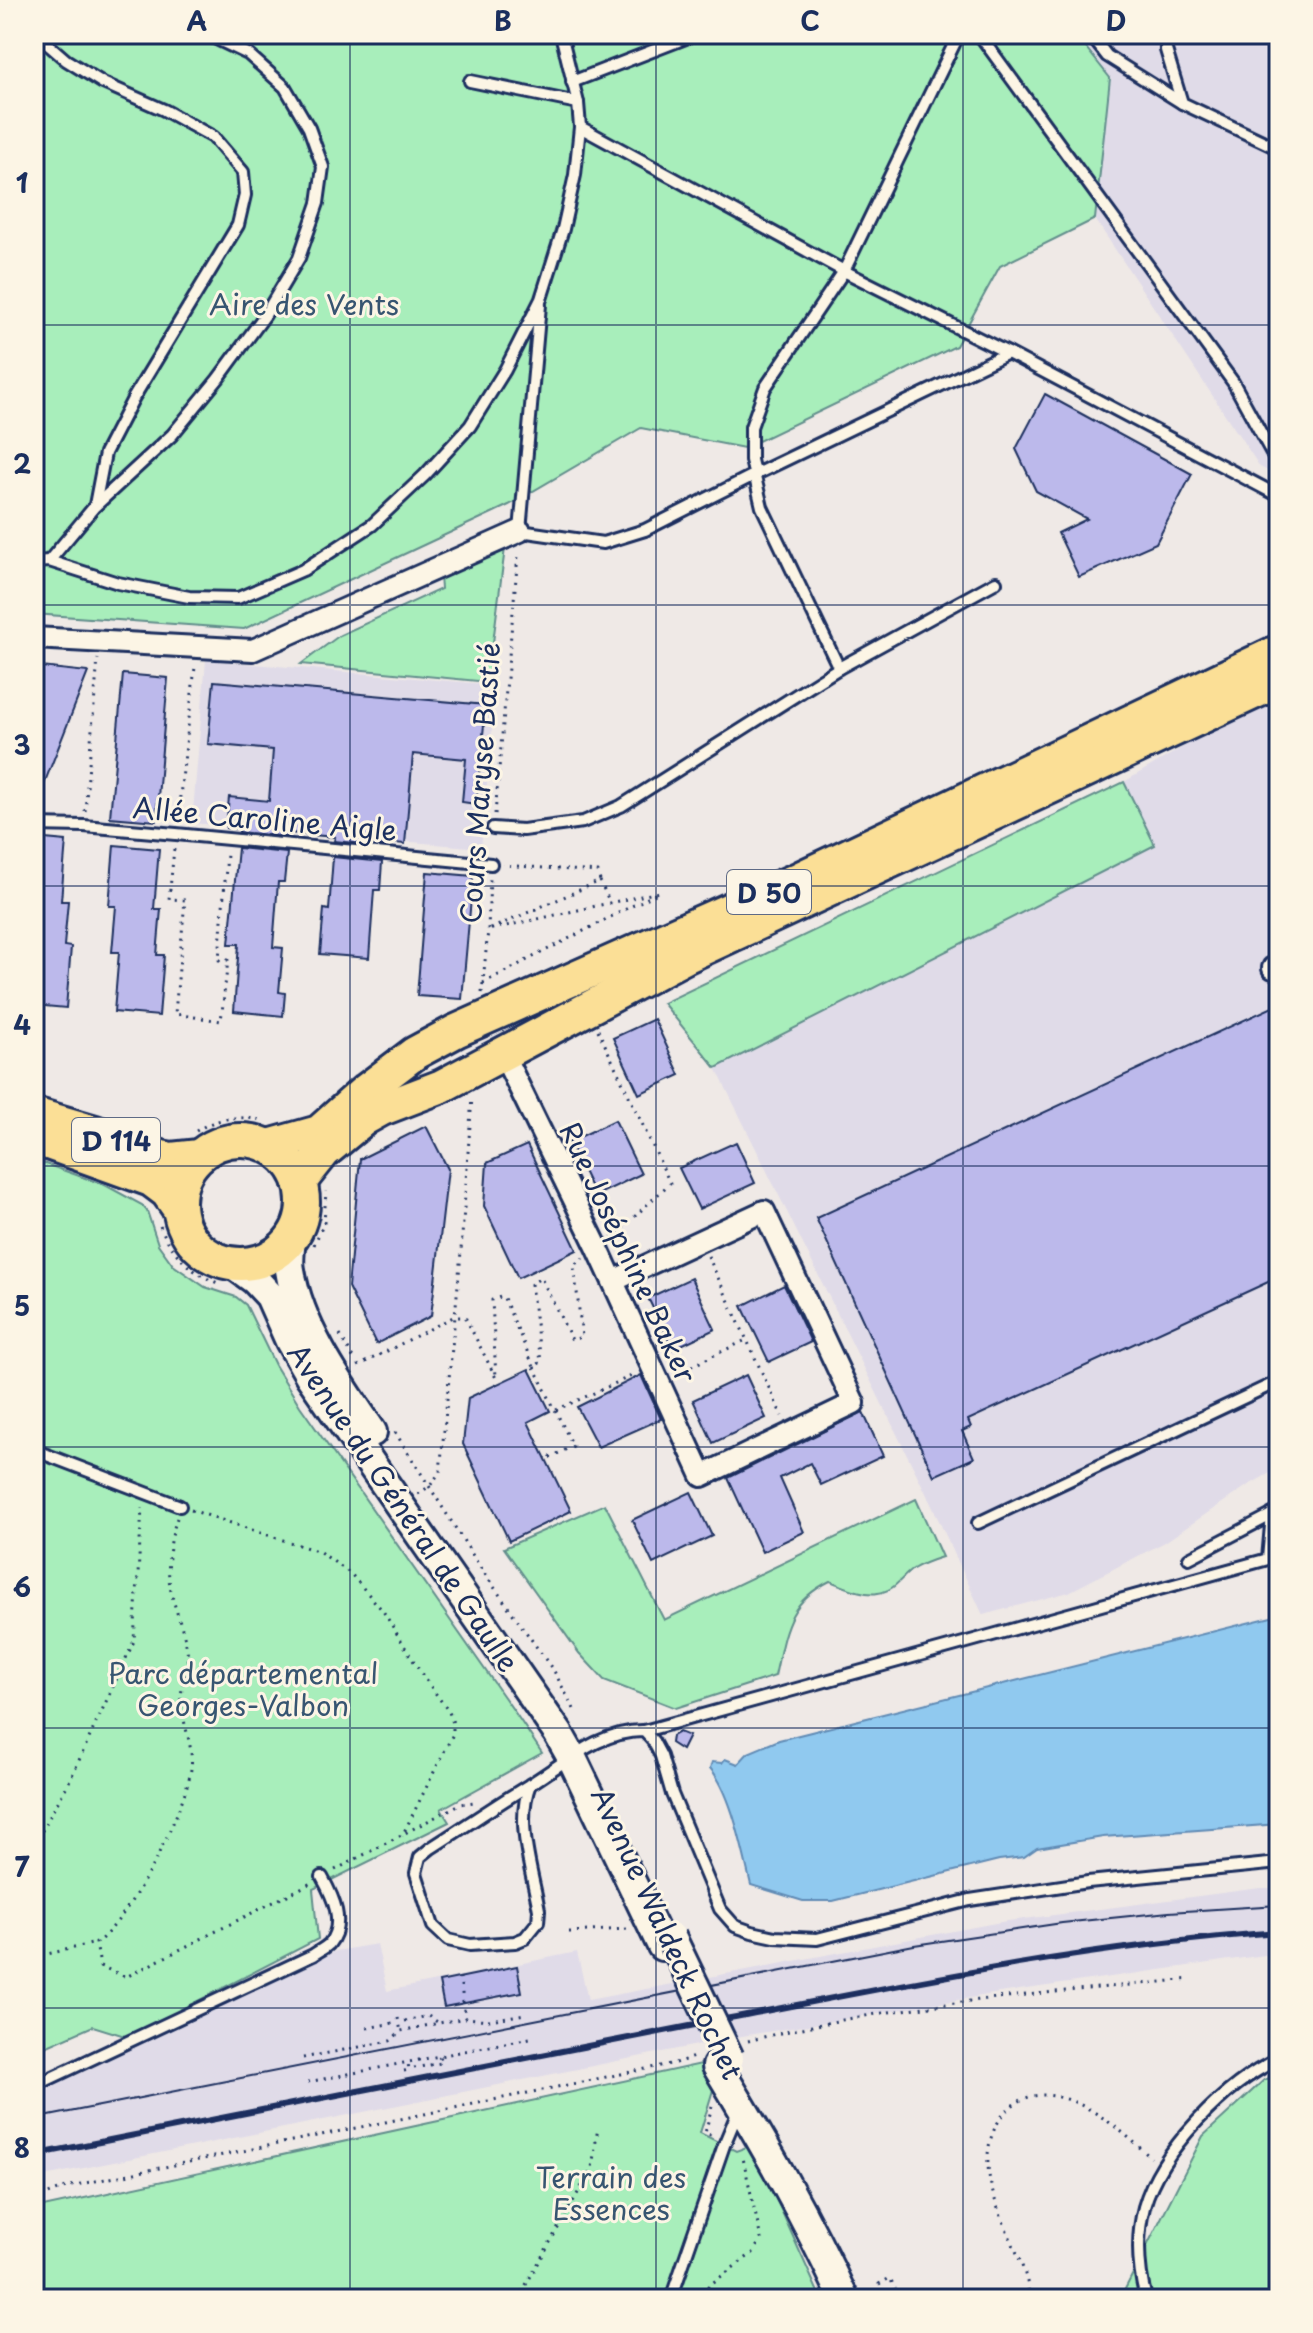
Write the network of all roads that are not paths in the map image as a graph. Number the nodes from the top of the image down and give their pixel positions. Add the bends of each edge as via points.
1 (36, 34) edge
2 (206, 34) edge
3 (561, 34) edge
4 (696, 34) edge
5 (959, 34) edge
6 (979, 34) edge
7 (1090, 34) edge
8 (1166, 34) edge
9 (470, 81) dead end
10 (572, 82) junction
11 (578, 103) junction
12 (1182, 103) junction
13 (580, 127) junction
14 (1279, 149) edge
15 (844, 271) junction
16 (541, 299) junction
17 (1008, 353) junction
18 (1279, 466) edge
19 (754, 475) junction
20 (1279, 496) edge
21 (94, 507) junction
22 (520, 531) junction
23 (49, 561) junction
24 (34, 562) edge
25 (996, 582) dead end
26 (34, 638) edge
27 (1279, 651) edge
28 (839, 668) junction
29 (1279, 681) edge
30 (34, 825) edge
31 (493, 828) road end
32 (491, 864) road end
33 (505, 1052) junction
34 (34, 1114) edge
35 (272, 1135) junction
36 (34, 1138) edge
37 (196, 1144) junction
38 (300, 1182) junction
39 (169, 1217) junction
40 (291, 1239) junction
41 (232, 1275) junction
42 (613, 1281) junction
43 (1279, 1381) edge
44 (34, 1450) edge
45 (180, 1506) road end
46 (1276, 1513) edge
47 (978, 1523) dead end
48 (1189, 1558) dead end
49 (1274, 1558) edge
50 (563, 1720) joint
51 (644, 1731) junction
52 (576, 1753) junction
53 (530, 1784) junction
54 (1279, 1863) edge
55 (322, 1877) road end
56 (1279, 2059) edge
57 (722, 2061) junction
58 (34, 2086) edge
59 (741, 2105) junction
60 (768, 2149) junction
61 (671, 2299) edge
62 (844, 2299) edge
63 (1146, 2299) edge

1 - 21 lane via 103,83 213,137 243,172 245,195 238,225 105,453
2 - 21 lane via 248,54 285,87 309,128 323,167 318,203 299,258 218,379 172,435
3 - 10 lane
4 - 10 lane
5 - 15 lane
6 - 18 lane via 1233,382
7 - 12 lane via 1107,56
8 - 12 lane
9 - 11 lane
10 - 11 lane
11 - 13 lane
12 - 14 lane
13 - 15 lane
13 - 16 lane via 563,229
15 - 17 lane
15 - 19 lane via 765,388 751,427
16 - 22 lane
16 - 23 lane via 470,426 372,525 303,570 238,598 189,597 118,583
17 - 19 lane
17 - 20 lane
19 - 22 lane via 645,530 603,543
19 - 28 lane via 762,507
21 - 23 lane
22 - 26 street via 253,650
23 - 24 lane
25 - 28 lane
27 - 35 main road, D 50 via 814,872 456,1031 415,1053 319,1132
28 - 31 lane via 621,806 583,822
29 - 33 main road, D 50 via 685,957
30 - 32 lane, Allée Caroline Aigle
33 - 38 main road, D 50 via 364,1119 324,1152
33 - 42 street, Rue Joséphine Baker
34 - 37 main road, D 114 via 171,1159
35 - 37 main road via 211,1147
35 - 38 main road
36 - 39 main road, D 114 via 151,1180 167,1192
37 - 39 main road
38 - 40 main road via 303,1206
39 - 41 main road
40 - 41 main road via 275,1254
40 - 50 main road, Avenue du Général de Gaulle via 290,1271 314,1339 355,1408 423,1491
41 - 52 main road, Avenue du Général de Gaulle via 255,1280 270,1296 310,1376
42 - 42 street, Rue Joséphine Baker via 764,1211 854,1403 702,1476
43 - 47 lane
44 - 45 lane
46 - 48 lane
46 - 49 lane
49 - 51 lane
50 - 52 main road, Avenue Waldeck Rochet
51 - 52 lane via 617,1733
51 - 54 lane via 661,1756 720,1909 735,1926 775,1937 817,1939 970,1900 1088,1882
52 - 53 lane
52 - 57 main road, Avenue Waldeck Rochet
53 - 53 lane via 420,1857 416,1873 433,1926 458,1944 515,1942 538,1922 524,1820
55 - 58 lane via 334,1899 338,1923 329,1943 313,1955
56 - 63 lane via 1248,2077 1198,2121 1153,2182 1138,2252
57 - 59 main road, Avenue Waldeck Rochet
57 - 60 main road, Avenue Waldeck Rochet
59 - 60 main road, Avenue Waldeck Rochet
59 - 61 lane
60 - 62 main road, Avenue Waldeck Rochet

